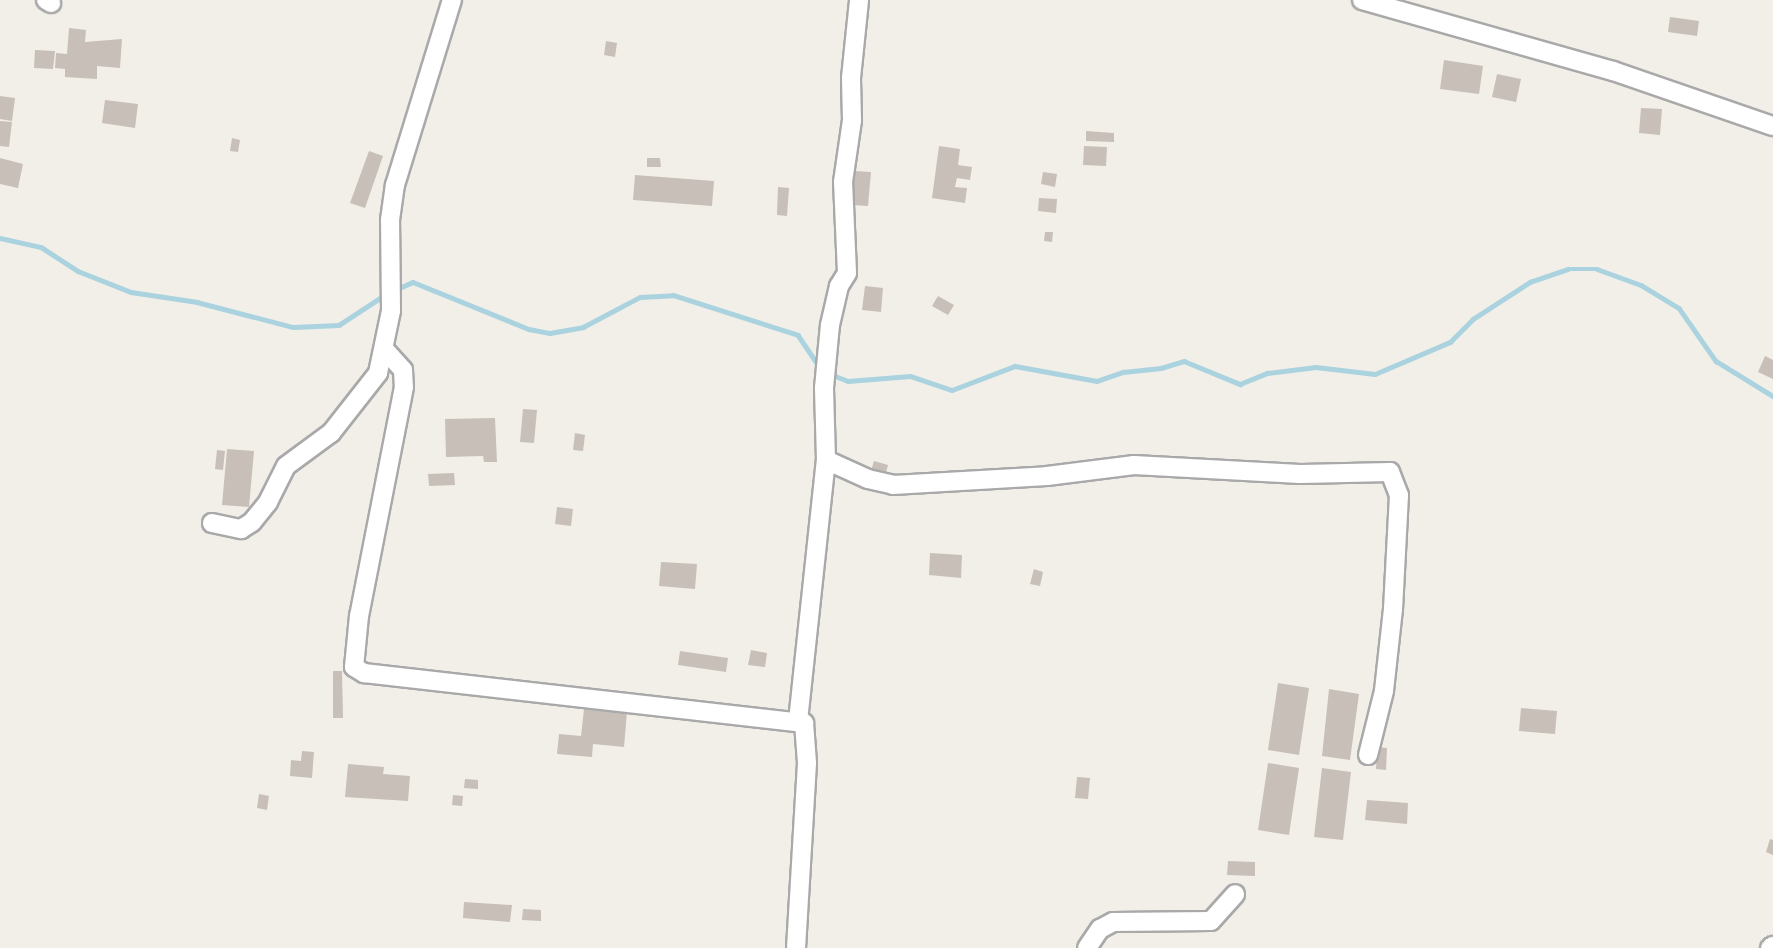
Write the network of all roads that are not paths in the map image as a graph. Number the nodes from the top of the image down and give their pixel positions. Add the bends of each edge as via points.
1 (453, 0) edge
2 (859, 0) edge
3 (1368, 1) edge
4 (1773, 126) edge
5 (385, 350) junction
6 (826, 460) junction
7 (212, 523) dead end
8 (799, 721) junction
9 (1368, 755) dead end
10 (1235, 894) dead end
11 (796, 948) edge
12 (1087, 948) edge

1 - 5 street via 395,185 390,220 391,311
2 - 6 street via 852,120 843,182 847,273 839,286 830,325 824,388
3 - 4 street via 1613,71
5 - 7 street via 364,396 331,433 295,456 261,514 241,529
5 - 8 street via 403,370 404,387 359,616 357,669
6 - 8 street
6 - 9 street via 868,479 903,485 1096,472 1134,465 1300,474 1390,472 1399,495 1394,609 1384,691
8 - 11 street via 807,727 807,752
10 - 12 street via 1211,921 1113,922 1100,929

